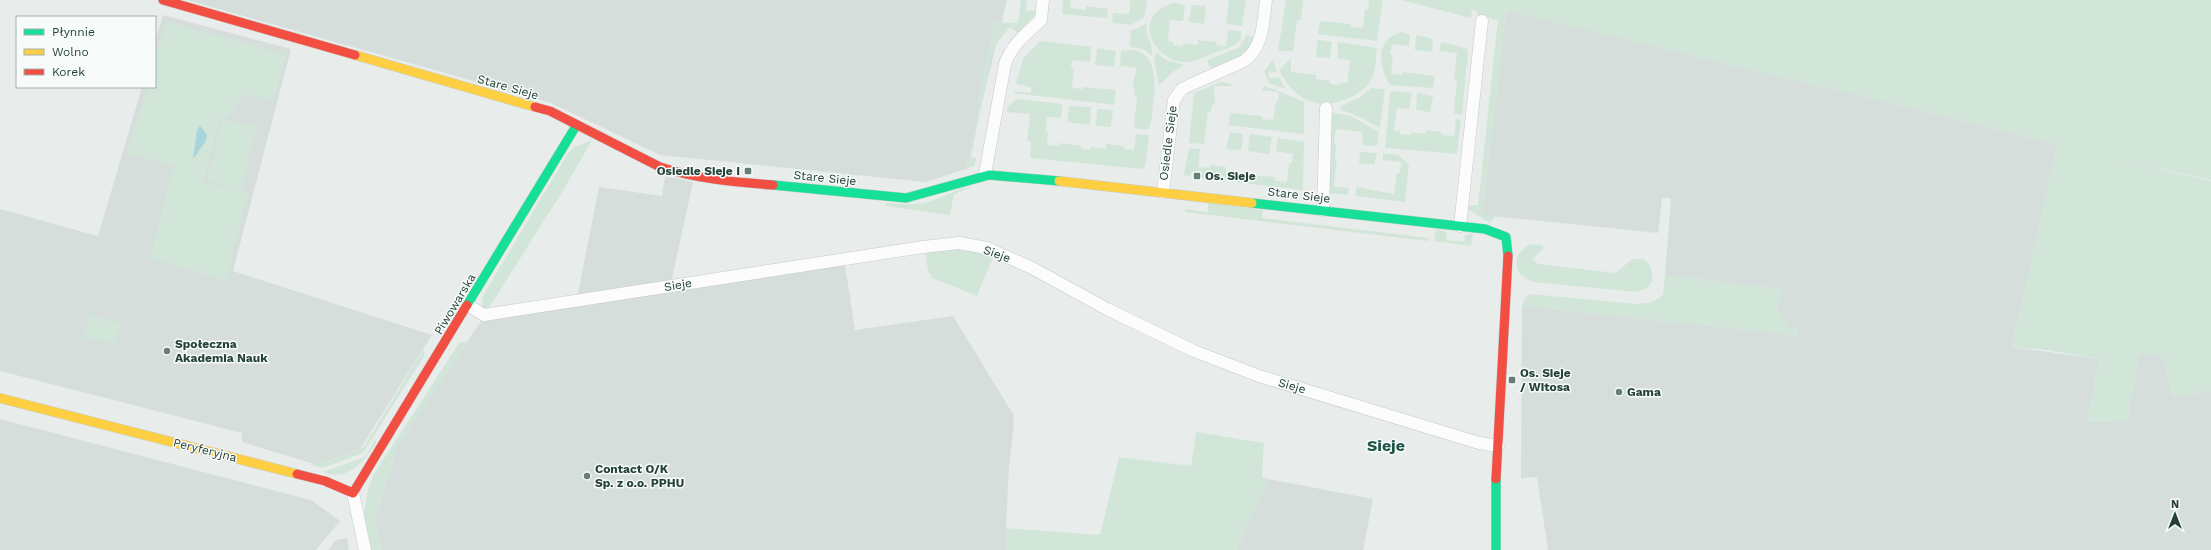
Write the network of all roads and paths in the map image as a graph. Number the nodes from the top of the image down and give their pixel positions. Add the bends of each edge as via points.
1 (163, 0) edge
2 (1043, 0) edge
3 (1266, 0) edge
4 (1482, 21) dead end
5 (1326, 108) dead end
6 (576, 126) junction
7 (985, 174) junction
8 (1163, 192) junction
9 (1323, 210) junction
10 (1460, 226) junction
11 (468, 305) junction
12 (0, 398) edge
13 (1498, 446) junction
14 (353, 494) junction
15 (365, 550) edge
16 (1496, 550) edge

1 - 6 street, Stare Sieje via 550,111
2 - 7 street via 1041,20 1016,43 1009,52 1005,64
3 - 8 street, Osiedle Sieje via 1261,36 1252,55 1182,89 1174,100
4 - 10 street
5 - 9 street
6 - 7 street, Stare Sieje via 660,167 708,179 906,198 922,196
6 - 11 street, Piwowarska
7 - 8 street, Stare Sieje
8 - 9 street, Stare Sieje
9 - 10 street, Stare Sieje
10 - 13 street, Stare Sieje via 1485,229 1506,236 1509,263
11 - 13 street, Sieje via 484,315 959,243 987,248 1032,268 1194,351 1259,376 1479,443
11 - 14 street, Piwowarska
12 - 14 street, Peryferyjna via 303,475 325,481
13 - 16 street
14 - 15 street

